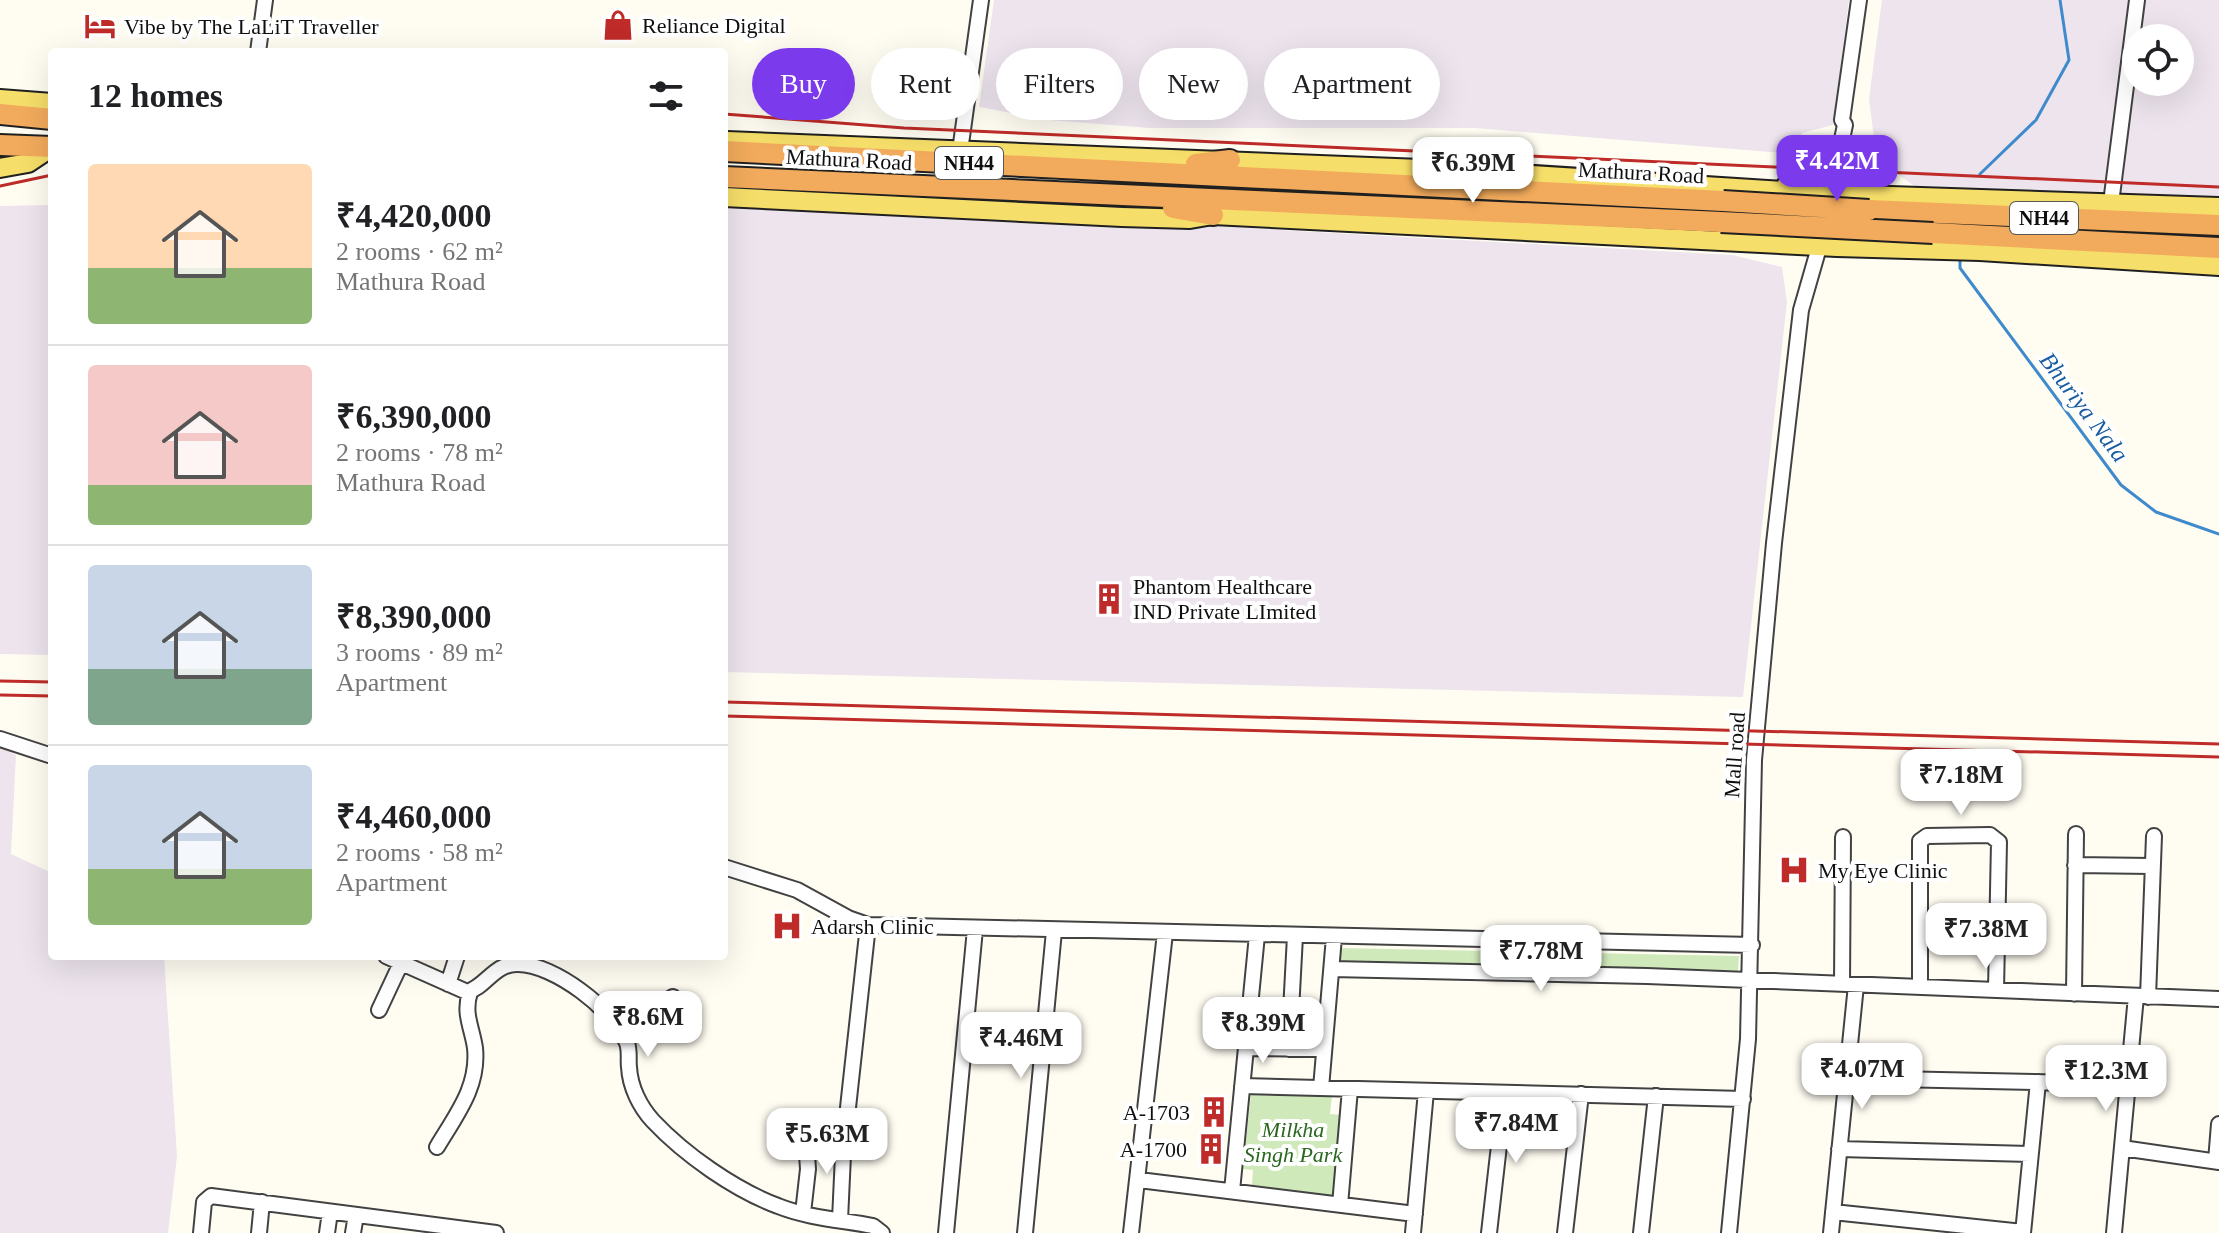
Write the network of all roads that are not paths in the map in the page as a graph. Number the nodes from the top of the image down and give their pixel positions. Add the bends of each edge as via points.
1 (265, 0) edge
2 (981, 0) edge
3 (1859, 0) edge
4 (2137, 0) edge
5 (259, 48) edge
6 (0, 99) edge
7 (48, 103) edge
8 (0, 114) edge
9 (48, 119) edge
10 (728, 141) edge
11 (0, 145) edge
12 (48, 147) edge
13 (48, 150) edge
14 (728, 151) edge
15 (960, 151) junction
16 (1230, 160) junction
17 (28, 163) junction
18 (48, 165) edge
19 (1831, 167) junction
20 (0, 168) edge
21 (1145, 171) junction
22 (728, 177) edge
23 (1649, 183) junction
24 (1731, 188) junction
25 (1824, 194) junction
26 (1876, 195) junction
27 (728, 197) edge
28 (2111, 203) junction
29 (1213, 207) junction
30 (2219, 207) edge
31 (2219, 225) edge
32 (1571, 232) junction
33 (1731, 240) junction
34 (1814, 248) junction
35 (1867, 248) junction
36 (2219, 248) edge
37 (2219, 266) edge
38 (0, 739) edge
39 (48, 755) edge
40 (2076, 834) dead end
41 (2154, 836) dead end
42 (1843, 837) dead end
43 (2075, 865) junction
44 (2152, 866) junction
45 (728, 868) edge
46 (868, 925) junction
47 (975, 929) junction
48 (1054, 931) junction
49 (1165, 933) junction
50 (1257, 935) junction
51 (1295, 936) junction
52 (1334, 937) junction
53 (1752, 945) junction
54 (456, 960) edge
55 (409, 962) edge
56 (1332, 969) junction
57 (1751, 980) junction
58 (448, 984) junction
59 (1849, 984) junction
60 (1920, 987) junction
61 (1996, 990) junction
62 (470, 992) junction
63 (2074, 994) junction
64 (2142, 996) junction
65 (673, 997) dead end
66 (2219, 999) edge
67 (379, 1010) dead end
68 (613, 1018) junction
69 (1246, 1048) junction
70 (1289, 1049) junction
71 (1324, 1049) junction
72 (1846, 1078) junction
73 (2038, 1082) junction
74 (2128, 1084) junction
75 (1242, 1086) junction
76 (1321, 1088) junction
77 (1350, 1089) junction
78 (1426, 1091) junction
79 (1505, 1093) junction
80 (1581, 1094) junction
81 (1656, 1096) junction
82 (1743, 1099) junction
83 (2219, 1124) edge
84 (845, 1135) dead end
85 (806, 1140) dead end
86 (437, 1147) dead end
87 (2122, 1148) junction
88 (1839, 1149) junction
89 (2030, 1154) junction
90 (843, 1155) dead end
91 (2218, 1161) edge
92 (1139, 1180) junction
93 (1232, 1191) junction
94 (262, 1202) junction
95 (1340, 1205) junction
96 (330, 1212) junction
97 (1833, 1212) junction
98 (803, 1213) junction
99 (1415, 1214) junction
100 (356, 1215) junction
101 (840, 1220) junction
102 (201, 1233) edge
103 (259, 1233) edge
104 (327, 1233) edge
105 (353, 1233) edge
106 (496, 1233) edge
107 (882, 1233) edge
108 (946, 1233) edge
109 (1025, 1233) edge
110 (1131, 1233) edge
111 (1413, 1233) edge
112 (1489, 1233) edge
113 (1565, 1233) edge
114 (1641, 1233) edge
115 (1729, 1233) edge
116 (1831, 1233) edge
117 (2023, 1233) edge
118 (2114, 1233) edge

1 - 5 street
2 - 15 street
3 - 19 street, Mall road
4 - 28 street
6 - 7 main road
8 - 9 highway
10 - 15 main road
11 - 12 highway
13 - 17 main road
14 - 21 highway, Mathura Road / NH44
15 - 16 main road
16 - 21 highway
16 - 23 main road
17 - 18 main road
17 - 20 main road
19 - 23 main road via 1806,184 1682,178
19 - 25 street, Mall road
19 - 26 main road via 1847,185
21 - 31 highway, Mathura Road / NH44, bridge
22 - 29 highway, Mathura Road / NH44 via 1118,195
23 - 24 main road
24 - 25 main road
24 - 33 main road via 1749,199 1756,217 1753,228
25 - 26 main road
25 - 34 street, Mall road
26 - 28 main road
26 - 35 main road via 1856,203 1846,222 1848,234
27 - 29 main road via 1190,219
28 - 30 main road
29 - 32 main road
29 - 36 highway, Mathura Road / NH44, bridge
32 - 33 main road
32 - 34 main road via 1654,244
33 - 34 main road
34 - 35 main road
34 - 53 street, Mall road via 1783,446 1754,760
35 - 37 main road
38 - 39 street
40 - 43 street
41 - 44 street
42 - 59 street
43 - 44 street
43 - 63 street
44 - 64 street
45 - 46 street via 797,890
46 - 47 street
46 - 84 street
47 - 48 street
47 - 108 street
48 - 49 street
48 - 109 street
49 - 50 street
49 - 92 street
50 - 51 street
50 - 69 street
51 - 52 street
51 - 70 street
52 - 53 street
52 - 56 street
53 - 57 street, Mall road
54 - 58 street
55 - 58 street
55 - 67 street
56 - 57 street
56 - 71 street
57 - 59 street
57 - 82 street, Mall road
58 - 62 street
59 - 60 street
59 - 72 street
60 - 61 street
60 - 61 street via 1920,839 1990,835 1999,842
61 - 63 street
62 - 68 street via 496,970 516,963 575,988
62 - 86 street via 465,1010 474,1045 472,1086
63 - 64 street
64 - 66 street
64 - 74 street
65 - 68 street via 664,1006
68 - 98 street via 627,1044 635,1093 651,1120 756,1196
69 - 70 street
69 - 75 street
70 - 71 street
71 - 76 street
72 - 73 street
72 - 88 street
73 - 74 street
73 - 89 street
74 - 87 street
75 - 76 street
75 - 93 street
76 - 77 street
77 - 78 street
77 - 95 street
78 - 79 street
78 - 99 street
79 - 80 street
79 - 112 street
80 - 81 street
80 - 113 street
81 - 82 street
81 - 114 street
82 - 115 street, Mall road
83 - 91 street
85 - 98 street
87 - 91 street
87 - 118 street
88 - 89 street
88 - 97 street
89 - 117 street
90 - 101 street
92 - 93 street
92 - 110 street
93 - 95 street
94 - 96 street
94 - 102 street via 208,1197
94 - 103 street
95 - 99 street
96 - 100 street
96 - 104 street
97 - 116 street
97 - 117 street
98 - 101 street
99 - 111 street
100 - 105 street
100 - 106 street
101 - 107 street via 873,1226

